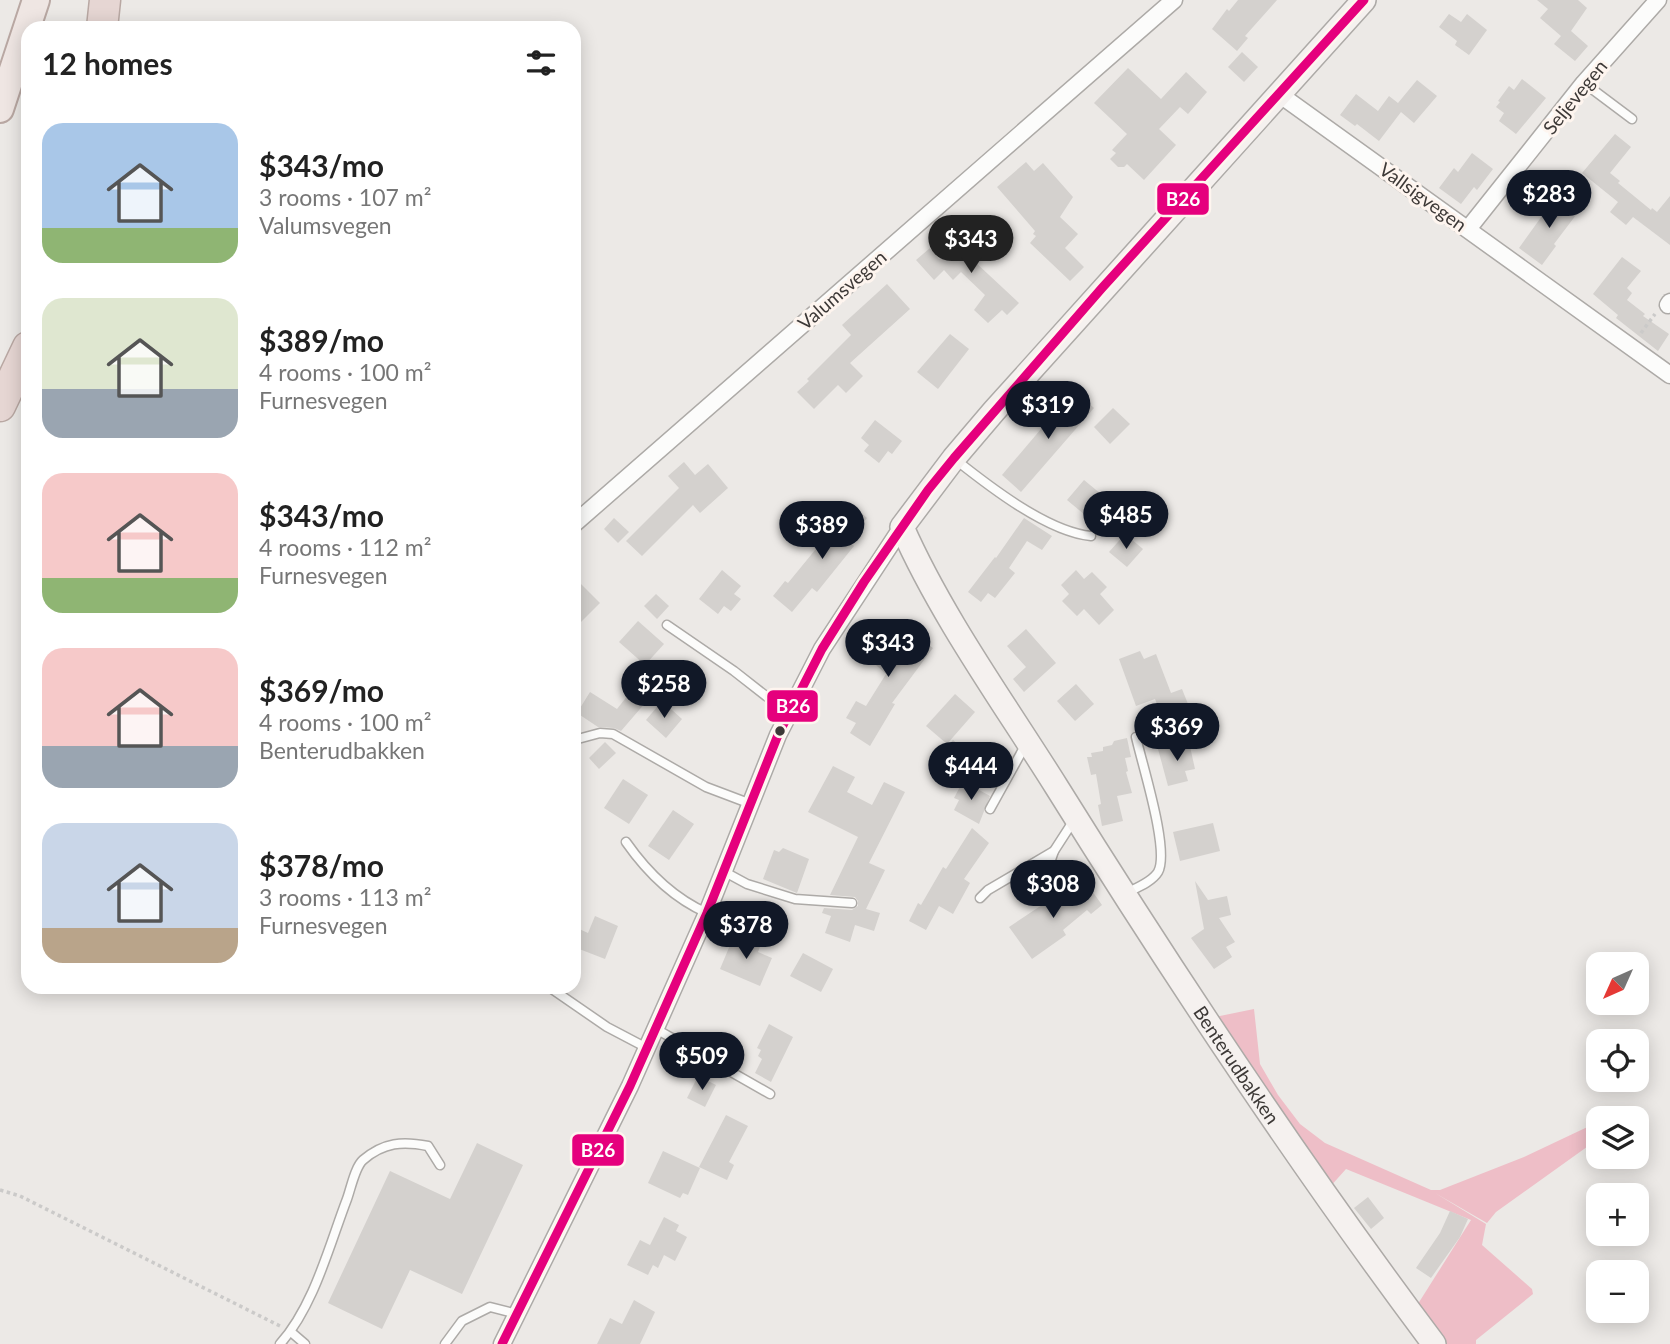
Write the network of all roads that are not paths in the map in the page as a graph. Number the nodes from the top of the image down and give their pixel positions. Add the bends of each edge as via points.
1 (37, 0) edge
2 (105, 0) edge
3 (1174, 0) edge
4 (1364, 0) edge
5 (1658, 0) edge
6 (30, 21) edge
7 (103, 21) edge
8 (21, 47) edge
9 (1584, 83) junction
10 (1279, 94) junction
11 (0, 109) edge
12 (1632, 119) dead end
13 (1468, 229) junction
14 (21, 362) edge
15 (1670, 375) edge
16 (0, 406) edge
17 (954, 458) junction
18 (581, 518) edge
19 (902, 527) junction
20 (1091, 536) dead end
21 (667, 625) dead end
22 (789, 714) junction
23 (1136, 737) dead end
24 (581, 738) edge
25 (1028, 741) junction
26 (751, 804) junction
27 (990, 809) dead end
28 (1076, 817) junction
29 (626, 842) dead end
30 (1055, 851) junction
31 (723, 871) junction
32 (1042, 884) dead end
33 (1124, 895) junction
34 (980, 898) dead end
35 (852, 903) dead end
36 (707, 913) junction
37 (559, 994) edge
38 (656, 1029) junction
39 (647, 1048) junction
40 (770, 1094) dead end
41 (440, 1165) dead end
42 (517, 1314) junction
43 (290, 1332) junction
44 (280, 1344) edge
45 (305, 1344) edge
46 (445, 1344) edge
47 (502, 1344) edge
48 (1434, 1344) edge

1 - 6 main road
2 - 7 highway
3 - 18 street, Valumsvegen
4 - 10 main road
5 - 9 street, Seljevegen
8 - 11 main road
9 - 12 lane
9 - 13 street, Seljevegen
10 - 13 street, Vallsigvegen
10 - 17 main road
13 - 15 street, Vallsigvegen
14 - 16 highway
17 - 19 main road
17 - 20 lane via 1057,528
19 - 22 street via 827,642
19 - 25 main road, Benterudbakken via 956,626
21 - 22 lane
22 - 26 street
23 - 33 lane via 1163,861 1157,874
24 - 26 lane via 613,734 706,787
25 - 27 lane
25 - 28 main road, Benterudbakken
26 - 31 street
28 - 30 lane
28 - 33 main road, Benterudbakken
29 - 36 lane via 665,887
30 - 32 lane
30 - 34 lane
31 - 35 lane via 795,899
31 - 36 street
33 - 48 main road, Benterudbakken via 1272,1119
36 - 38 street
37 - 39 lane
38 - 39 street
38 - 40 lane
39 - 42 street
41 - 43 lane via 428,1146 405,1141 361,1161 306,1306
42 - 46 lane via 490,1307 462,1321
42 - 47 street
43 - 44 lane
43 - 45 lane

